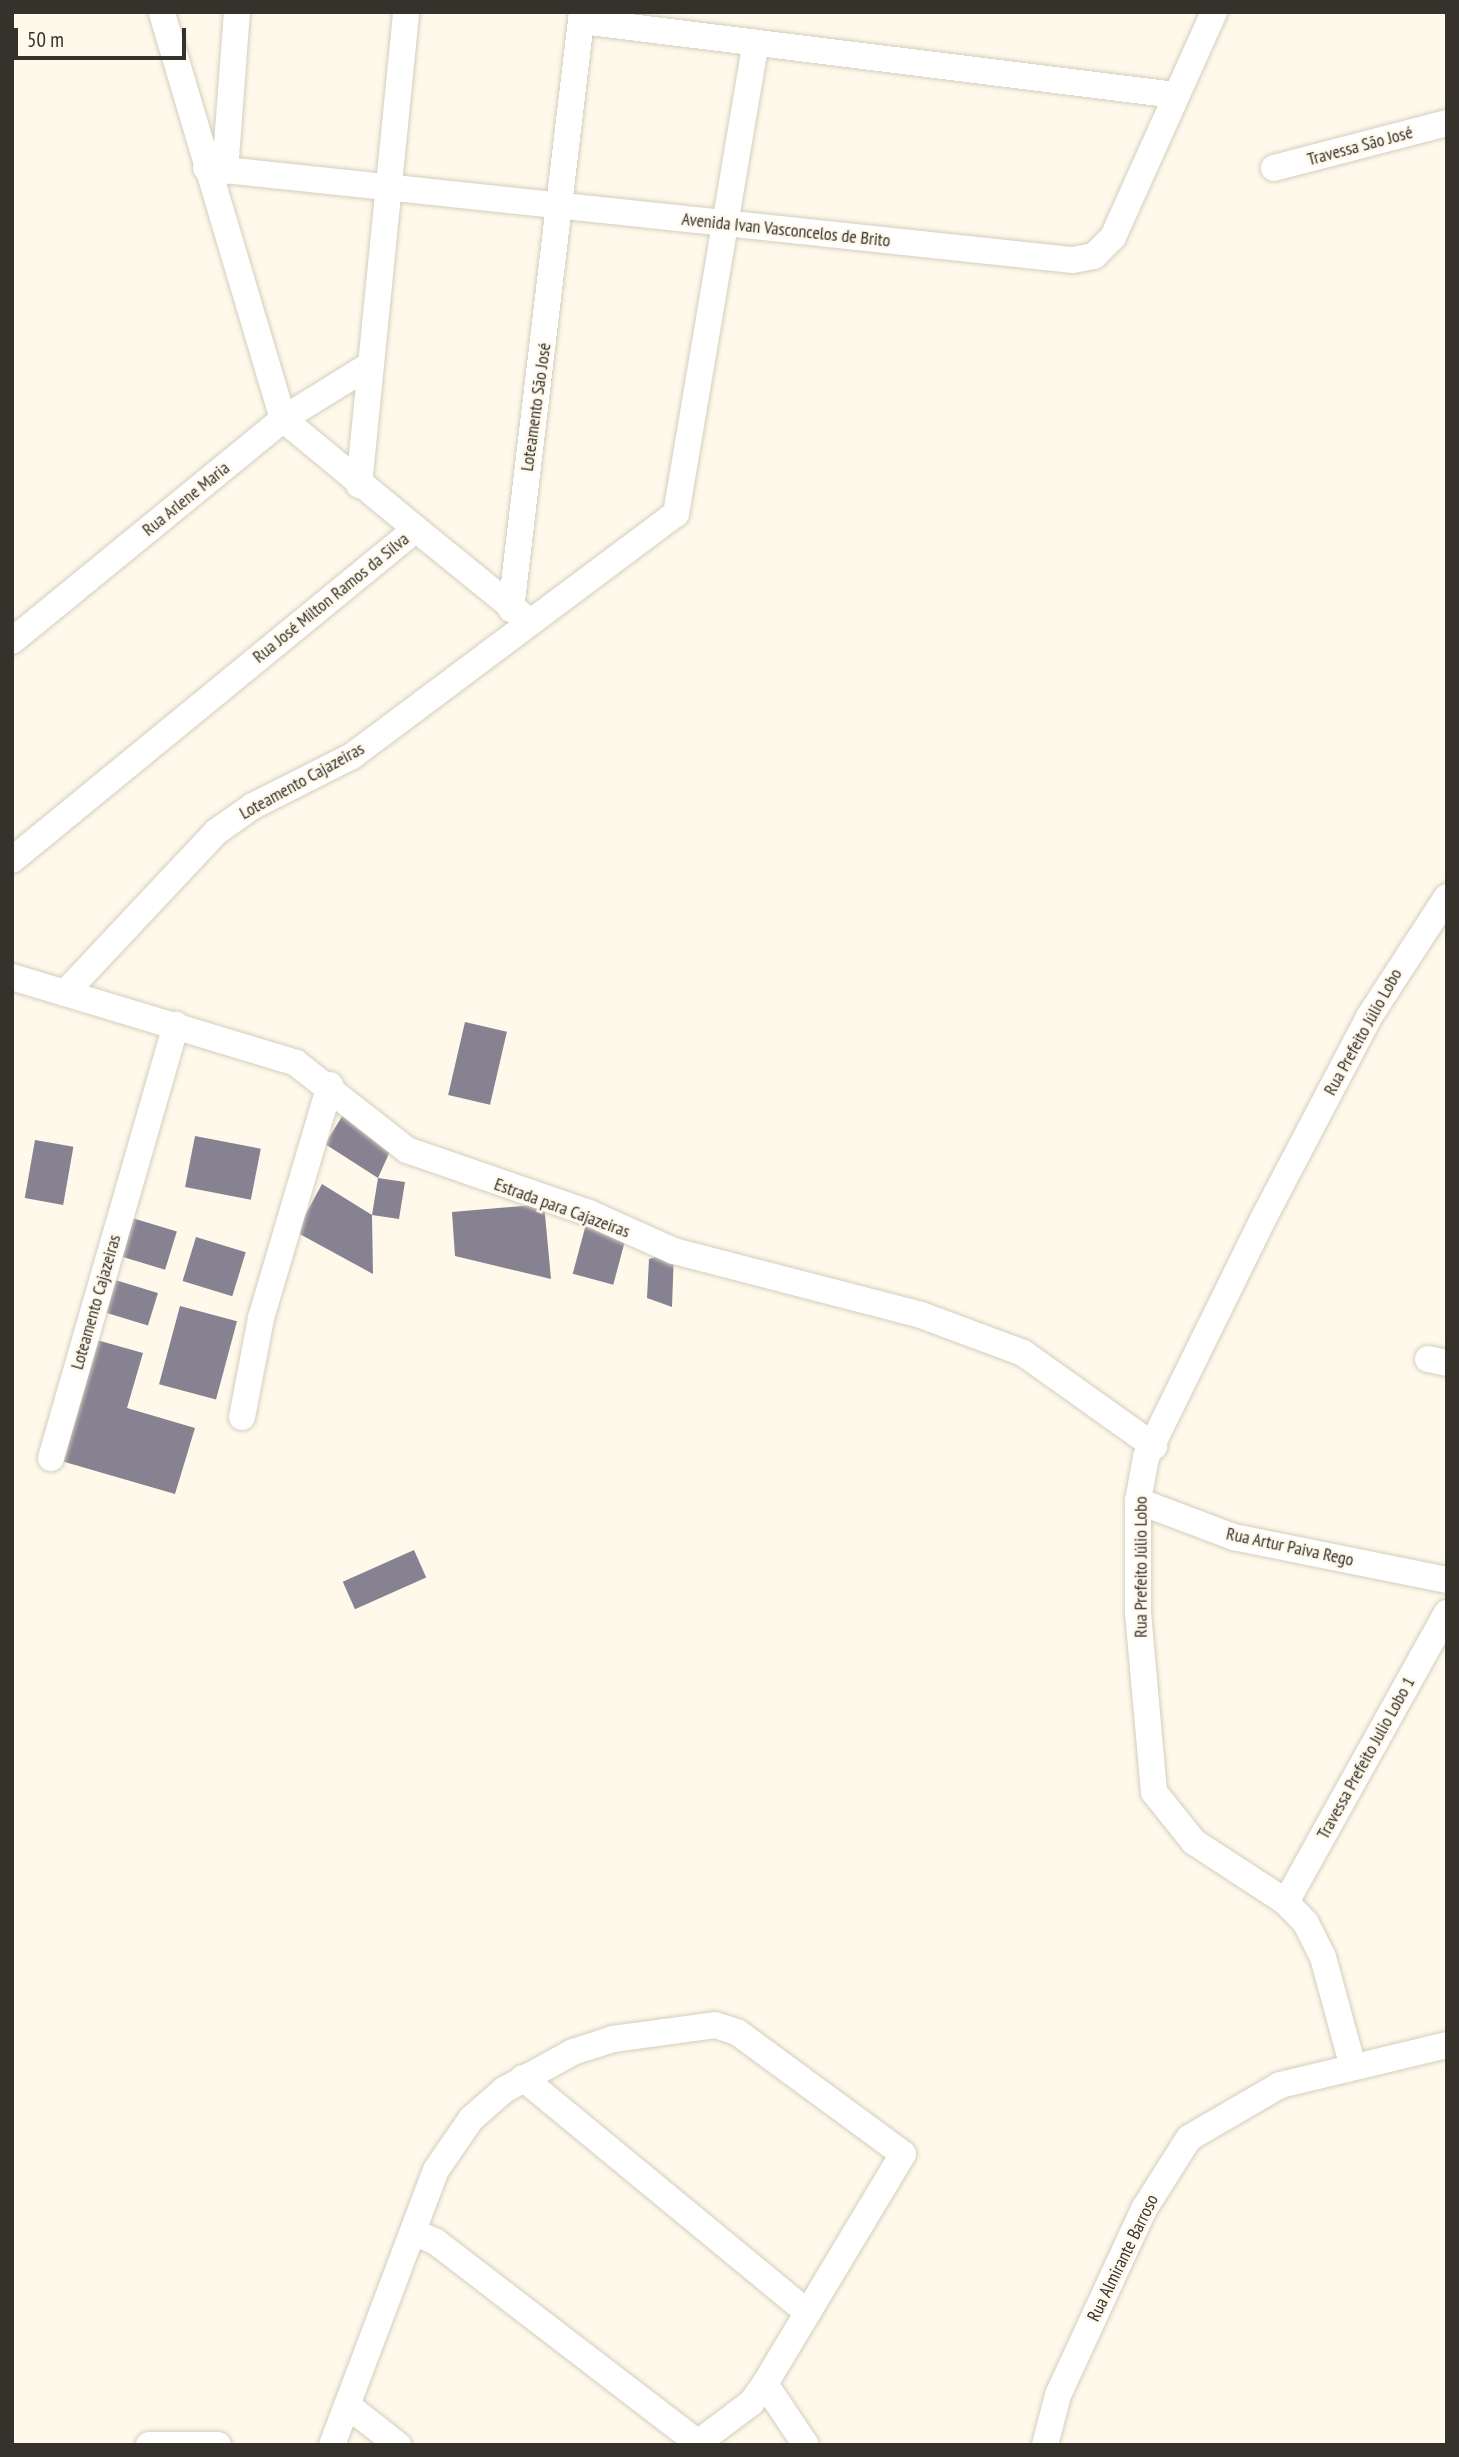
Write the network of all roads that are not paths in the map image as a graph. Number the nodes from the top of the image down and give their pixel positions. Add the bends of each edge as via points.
1 (162, 12) edge
2 (237, 12) edge
3 (406, 12) edge
4 (1214, 12) edge
5 (582, 17) edge
6 (756, 43) junction
7 (1175, 95) junction
8 (1447, 123) edge
9 (1274, 168) dead end
10 (216, 169) junction
11 (391, 189) junction
12 (560, 205) junction
13 (728, 224) junction
14 (367, 367) junction
15 (283, 419) junction
16 (359, 485) junction
17 (416, 528) junction
18 (520, 614) junction
19 (12, 641) edge
20 (12, 860) edge
21 (1447, 897) edge
22 (12, 977) edge
23 (65, 993) junction
24 (176, 1025) junction
25 (330, 1085) junction
26 (242, 1417) dead end
27 (1154, 1446) junction
28 (51, 1458) dead end
29 (1138, 1501) junction
30 (1447, 1580) edge
31 (1447, 1613) edge
32 (1286, 1902) junction
33 (1447, 2045) edge
34 (1353, 2067) junction
35 (523, 2078) junction
36 (413, 2232) junction
37 (808, 2313) junction
38 (765, 2384) junction
39 (347, 2405) junction
40 (696, 2444) edge
41 (149, 2445) edge
42 (218, 2445) edge
43 (332, 2445) edge
44 (398, 2445) edge
45 (806, 2445) edge
46 (1045, 2445) edge

1 - 10 street
2 - 10 street
3 - 11 street
4 - 7 street, Avenida Ivan Vasconcelos de Brito
5 - 6 street
5 - 12 street, Loteamento São José
6 - 7 street
6 - 13 street, Loteamento Cajazeiras
7 - 13 street, Avenida Ivan Vasconcelos de Brito via 1113,237 1094,256 1011,255
8 - 9 street, Travessa São José
10 - 11 street, Avenida Ivan Vasconcelos de Brito
10 - 15 street
11 - 12 street, Avenida Ivan Vasconcelos de Brito
11 - 14 street
12 - 13 street, Avenida Ivan Vasconcelos de Brito
12 - 18 street, Loteamento São José
13 - 18 street, Loteamento Cajazeiras via 676,514
14 - 15 street, Rua Arlene Maria
14 - 16 street
15 - 16 street, Rua José Milton Ramos da Silva
15 - 19 street, Rua Arlene Maria
16 - 17 street, Rua José Milton Ramos da Silva
17 - 18 street
17 - 20 street, Rua José Milton Ramos da Silva
18 - 23 street, Loteamento Cajazeiras via 352,756 253,806 216,832
21 - 27 street, Rua Prefeito Júlio Lobo via 1369,1017
22 - 23 street, Estrada para Cajazeiras
23 - 24 street, Estrada para Cajazeiras
24 - 25 street, Estrada para Cajazeiras via 296,1063
24 - 28 street, Loteamento Cajazeiras
25 - 26 street via 265,1305
25 - 27 street, Estrada para Cajazeiras via 407,1150 467,1174 589,1213 728,1270 921,1315 1023,1353
27 - 29 street, Rua Prefeito Júlio Lobo
29 - 30 street, Rua Artur Paiva Rego via 1234,1537
29 - 32 street, Rua Prefeito Júlio Lobo via 1139,1613 1154,1792 1194,1842
31 - 32 street, Travessa Prefeito Julio Lobo 1
32 - 34 street, Rua Prefeito Júlio Lobo via 1323,1957
33 - 34 street, Rua Almirante Barroso
34 - 46 street, Rua Almirante Barroso via 1280,2085 1189,2138 1144,2209 1058,2395
35 - 36 street via 457,2135
35 - 37 street
35 - 37 street via 613,2039 715,2025 737,2032 903,2154
36 - 39 street
36 - 40 street via 436,2242
37 - 38 street
38 - 40 street via 751,2403
38 - 45 street
39 - 43 street
39 - 44 street
41 - 42 street

